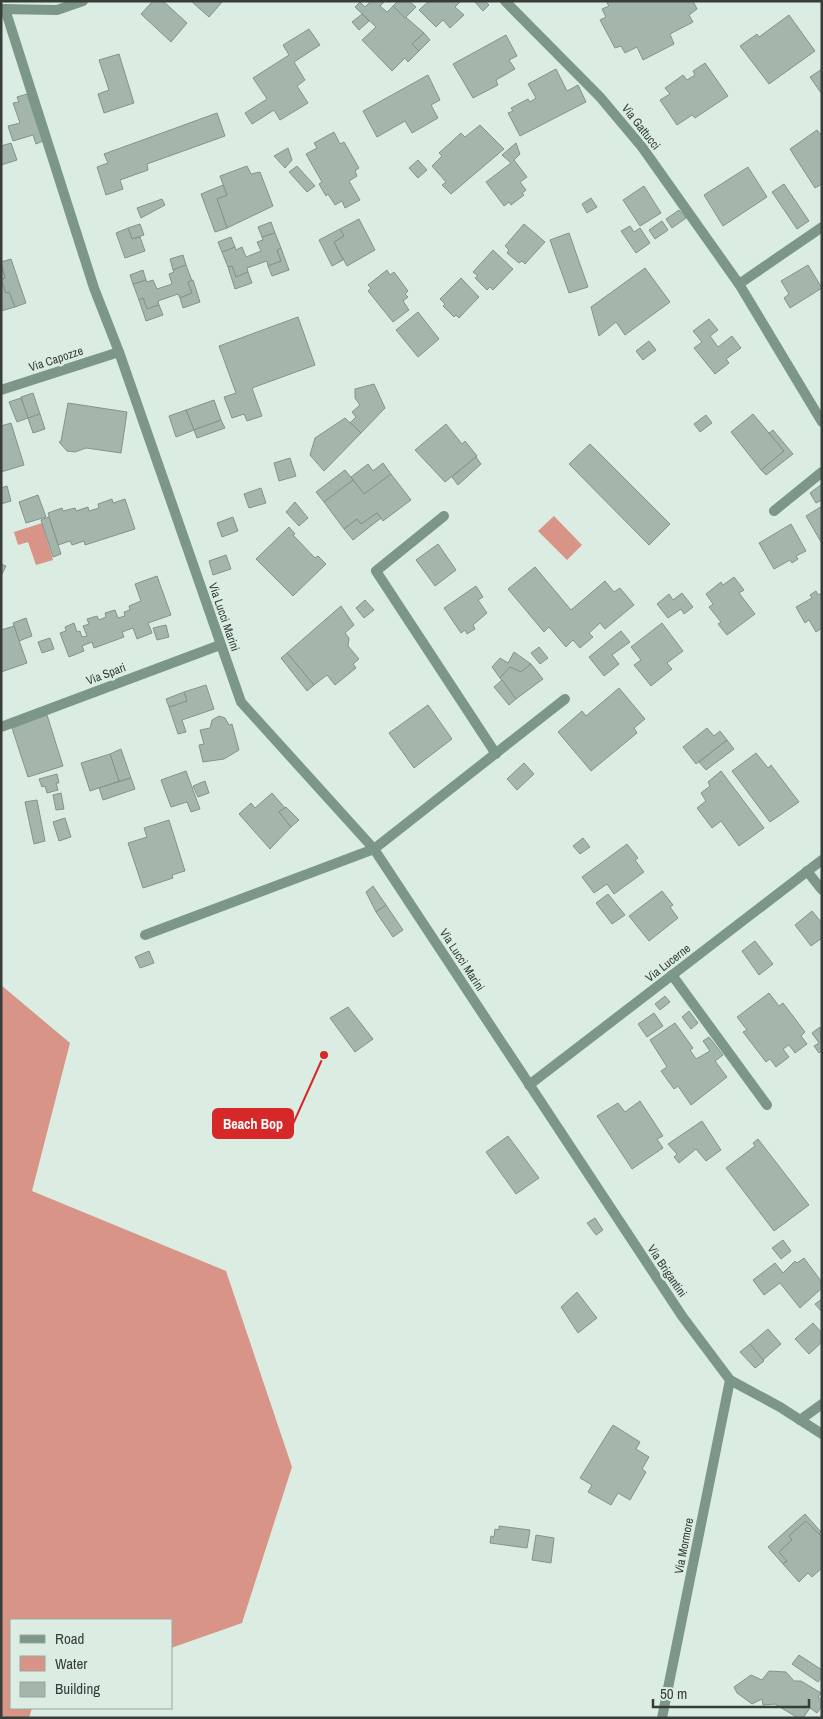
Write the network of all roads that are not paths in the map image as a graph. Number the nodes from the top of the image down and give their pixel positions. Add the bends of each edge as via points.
1 (83, 1) edge
2 (505, 1) edge
3 (3, 9) edge
4 (822, 226) edge
5 (739, 284) junction
6 (119, 352) junction
7 (1, 390) edge
8 (822, 422) edge
9 (822, 472) edge
10 (774, 511) dead end
11 (444, 516) dead end
12 (220, 645) junction
13 (565, 699) dead end
14 (1, 727) edge
15 (496, 754) junction
16 (374, 849) junction
17 (822, 860) edge
18 (807, 871) junction
19 (822, 890) edge
20 (145, 935) dead end
21 (672, 975) junction
22 (529, 1085) junction
23 (767, 1105) dead end
24 (730, 1380) junction
25 (822, 1404) edge
26 (800, 1420) junction
27 (822, 1434) edge
28 (662, 1718) edge

1 - 3 street via 57,10
2 - 5 street, Via Gattucci via 600,97 642,147
3 - 6 street, Via Lucci Marini via 94,288
4 - 5 street
5 - 8 street, Via Gattucci
6 - 7 street, Via Capozze
6 - 12 street, Via Lucci Marini
9 - 10 street
11 - 15 street via 376,571
12 - 14 street, Via Spari
12 - 16 street, Via Lucci Marini via 241,702
13 - 15 street
15 - 16 street
16 - 20 street
16 - 22 street, Via Lucci Marini
17 - 18 street, Via Lucerne
18 - 19 street
18 - 21 street, Via Lucerne
21 - 22 street, Via Lucerne
21 - 23 street
22 - 24 street, Via Brigantini via 682,1316
24 - 26 street, Via Brigantini
24 - 28 street, Via Mormore
25 - 26 street
26 - 27 street, Via Brigantini

